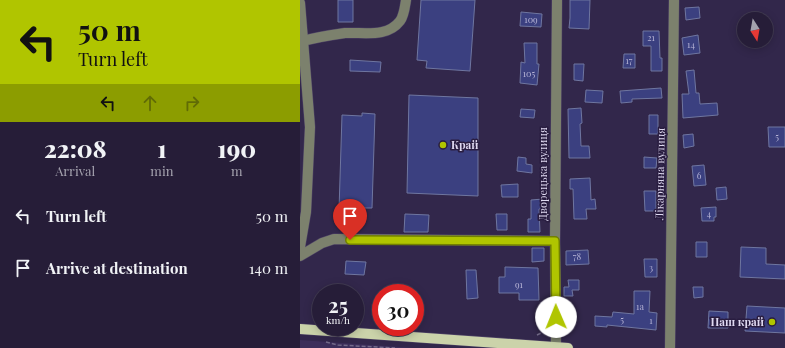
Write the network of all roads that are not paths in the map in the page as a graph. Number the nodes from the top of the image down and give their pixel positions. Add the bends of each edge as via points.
1 (406, 0) edge
2 (556, 0) edge
3 (674, 0) edge
4 (300, 3) edge
5 (303, 41) junction
6 (555, 241) junction
7 (300, 247) edge
8 (300, 256) edge
9 (304, 330) edge
10 (556, 348) edge
11 (568, 348) edge
12 (670, 348) edge

1 - 5 street via 401,20 390,29 375,34 347,33
2 - 6 street, Дворецька вулиця
3 - 12 street, Лікарняна вулиця
4 - 5 street
5 - 7 street via 310,127 306,212
6 - 8 street via 334,240 322,243
6 - 10 street, Дворецька вулиця
9 - 10 main road
10 - 11 main road

